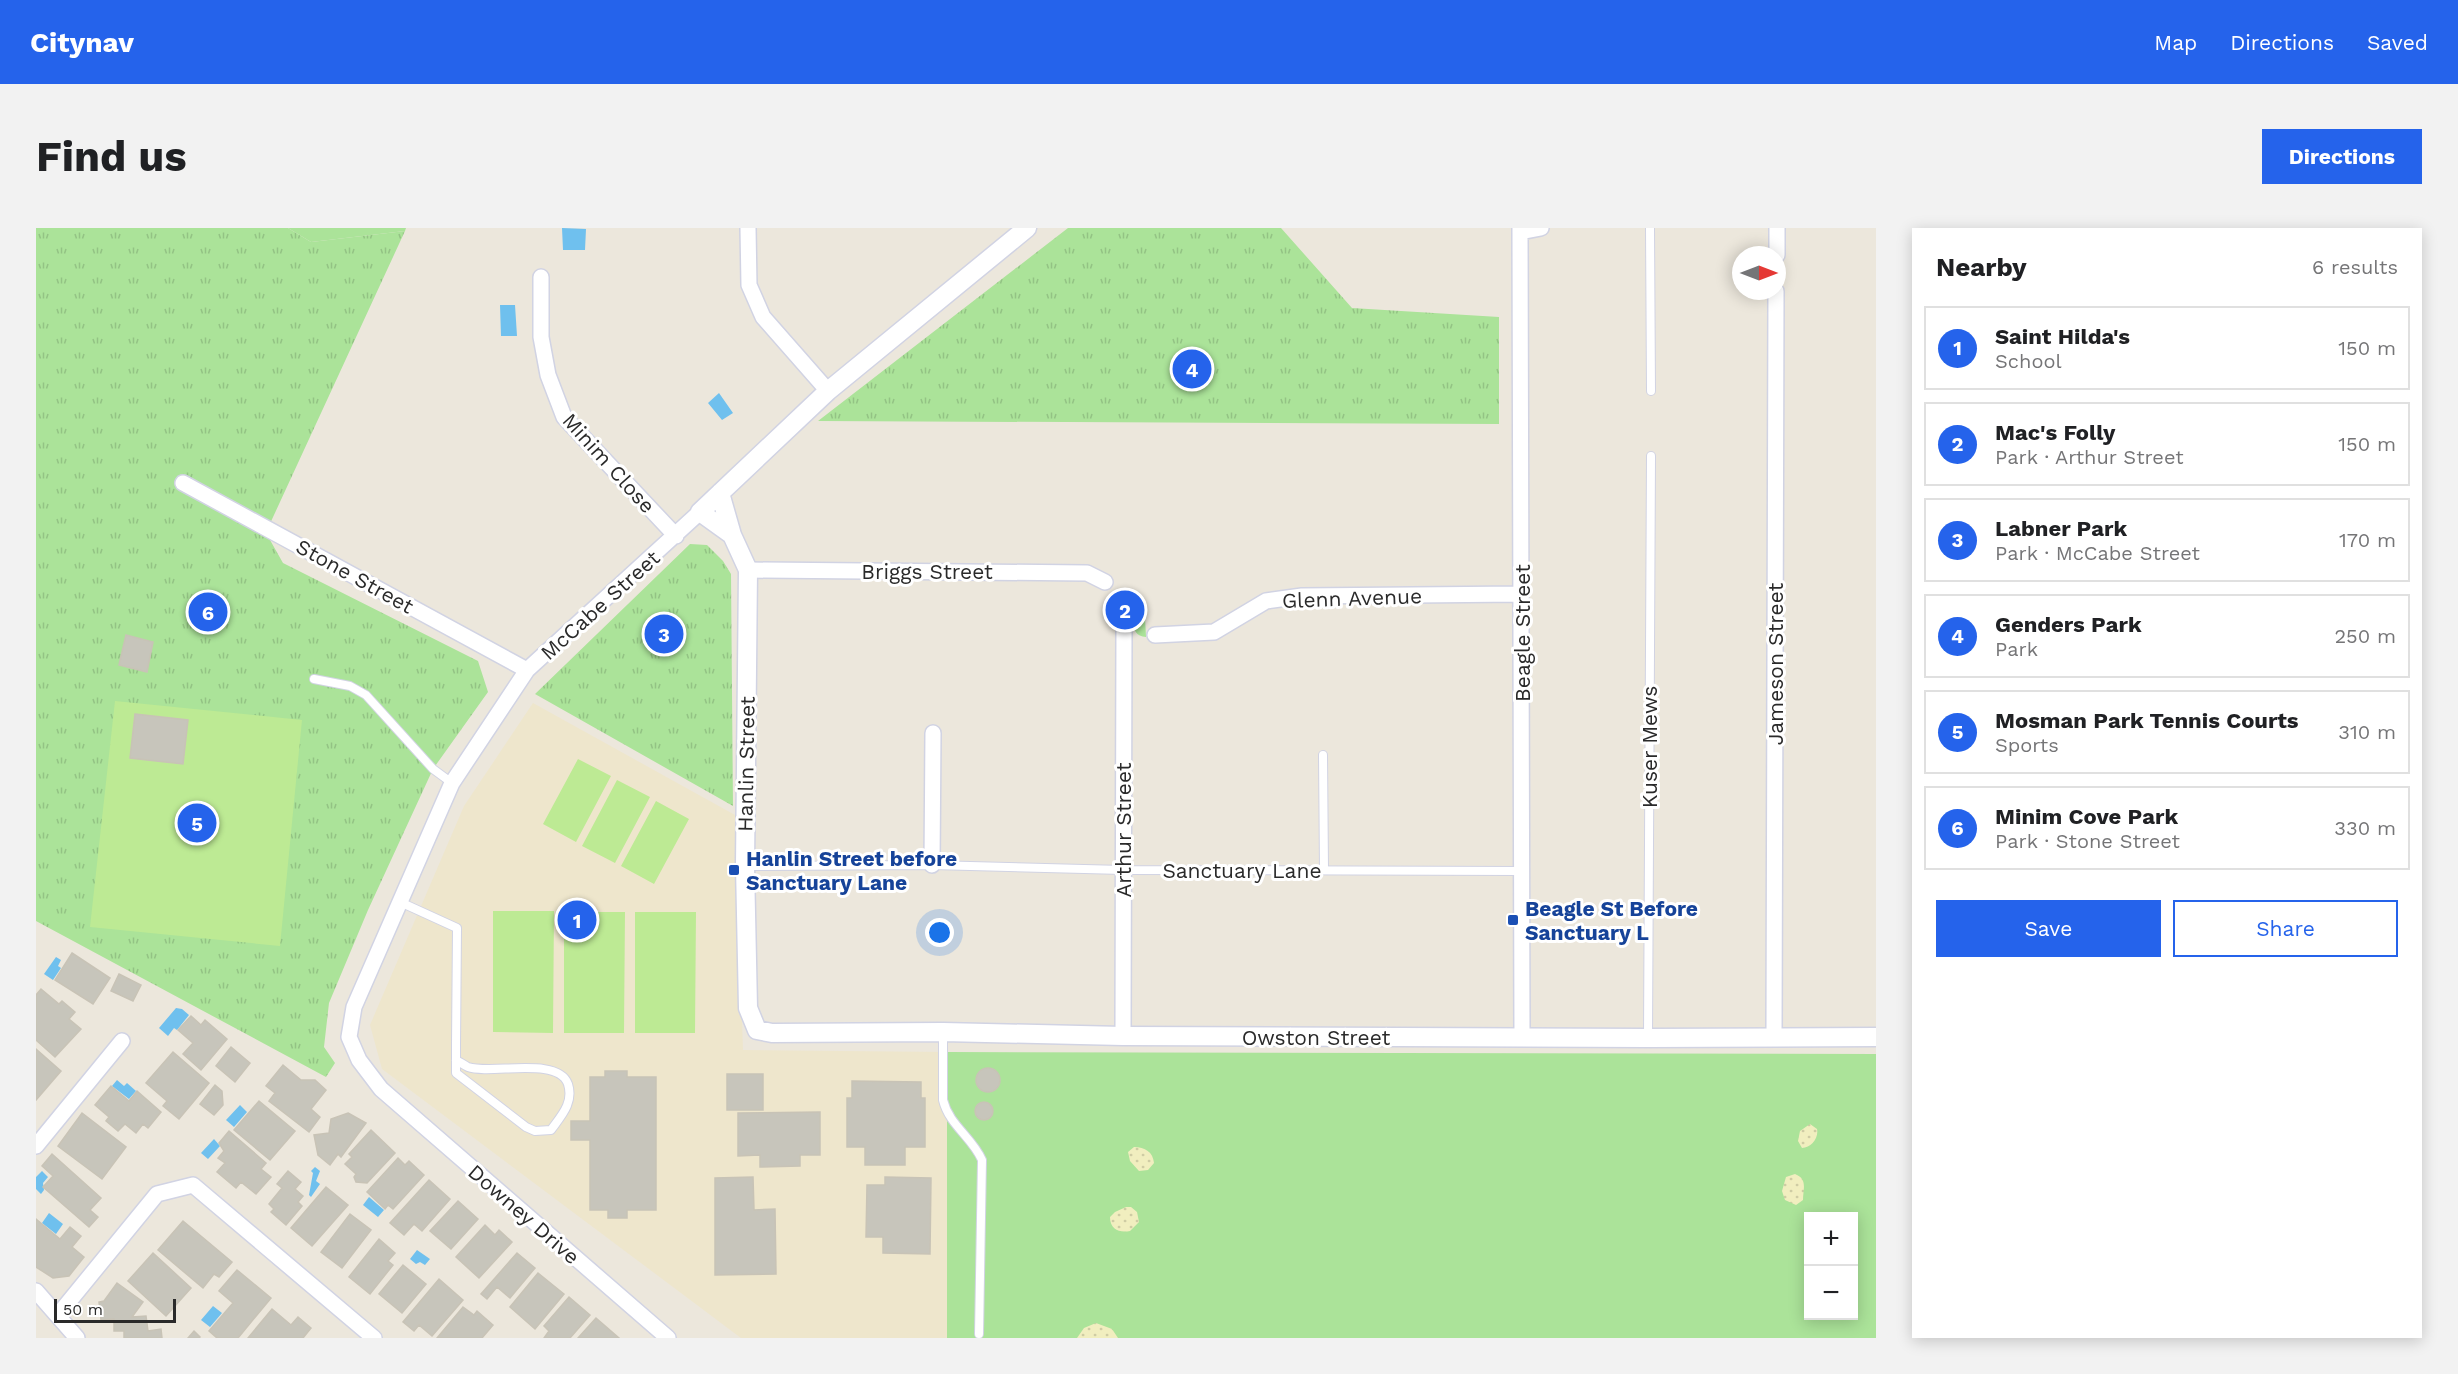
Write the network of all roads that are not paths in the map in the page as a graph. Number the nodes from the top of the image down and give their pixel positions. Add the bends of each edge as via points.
1 (748, 228) edge
2 (1027, 228) edge
3 (1541, 228) edge
4 (1650, 228) edge
5 (1778, 228) edge
6 (1520, 230) edge
7 (1777, 246) edge
8 (541, 278) dead end
9 (1776, 300) edge
10 (828, 391) junction
11 (1651, 391) dead end
12 (1651, 456) dead end
13 (183, 483) dead end
14 (720, 493) junction
15 (700, 512) junction
16 (732, 535) junction
17 (676, 536) junction
18 (748, 570) junction
19 (1105, 582) dead end
20 (1521, 594) junction
21 (1124, 625) dead end
22 (1155, 635) dead end
23 (527, 670) junction
24 (314, 680) dead end
25 (933, 733) dead end
26 (1323, 755) dead end
27 (452, 783) junction
28 (932, 865) junction
29 (745, 866) junction
30 (1123, 870) junction
31 (1324, 870) junction
32 (1522, 871) junction
33 (400, 902) junction
34 (757, 1030) joint
35 (943, 1032) junction
36 (1123, 1036) junction
37 (1876, 1036) edge
38 (1522, 1037) junction
39 (1774, 1037) junction
40 (1648, 1038) junction
41 (122, 1041) dead end
42 (456, 1060) junction
43 (381, 1089) joint
44 (36, 1146) edge
45 (36, 1291) edge
46 (58, 1315) junction
47 (978, 1334) dead end
48 (77, 1338) edge
49 (375, 1338) edge
50 (668, 1338) edge

1 - 10 street via 749,285 762,317
2 - 10 street, McCabe Street
3 - 6 street
4 - 11 lane
5 - 7 street
6 - 20 street, Beagle Street
8 - 17 street, Minim Close via 541,337 548,375 564,417
9 - 39 street, Jameson Street
10 - 14 street, McCabe Street
12 - 40 lane, Kuser Mews
13 - 23 street, Stone Street
14 - 15 street, McCabe Street
14 - 16 street, Hanlin Street
15 - 16 street, Hanlin Street
15 - 17 street, McCabe Street
16 - 18 street, Hanlin Street
17 - 23 street, McCabe Street
18 - 19 street, Briggs Street via 1087,573
18 - 29 street, Hanlin Street
20 - 22 street, Glenn Avenue via 1302,596 1266,601 1214,632
20 - 32 street, Beagle Street
21 - 30 street, Arthur Street
23 - 27 street, McCabe Street
24 - 27 lane via 350,686 366,695 434,769
25 - 28 street
26 - 31 lane
27 - 33 street, McCabe Street
28 - 29 lane, Sanctuary Lane
28 - 30 lane, Sanctuary Lane
29 - 34 street, Hanlin Street via 748,1008
30 - 31 lane, Sanctuary Lane
30 - 36 street, Arthur Street
31 - 32 lane, Sanctuary Lane
32 - 38 street, Beagle Street
33 - 42 lane via 457,928
33 - 43 street, McCabe Street via 354,1007 349,1037 359,1060
34 - 35 street, Owston Street via 772,1034
35 - 36 street, Owston Street
35 - 47 lane via 945,1110 982,1160
36 - 38 street, Owston Street
37 - 39 street, Owston Street
38 - 40 street, Owston Street
39 - 40 street, Owston Street
41 - 44 street
42 - 42 lane via 469,1068 554,1070 566,1080 567,1108 551,1130 535,1131 456,1073
43 - 50 street, Downey Drive
45 - 46 street
46 - 48 street
46 - 49 street via 157,1194 193,1185

